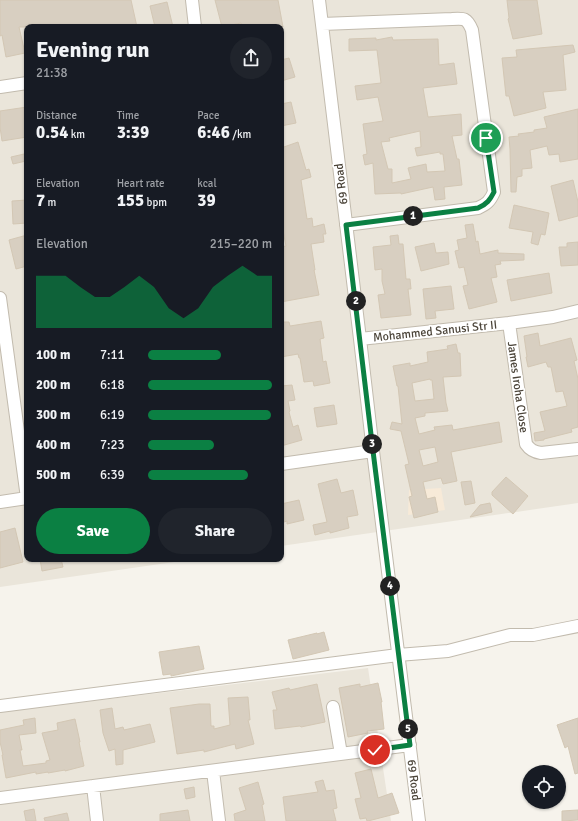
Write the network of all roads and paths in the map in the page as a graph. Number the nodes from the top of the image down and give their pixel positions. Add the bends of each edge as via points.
1 (192, 0) edge
2 (319, 0) edge
3 (195, 24) edge
4 (322, 24) junction
5 (24, 84) edge
6 (0, 88) edge
7 (346, 225) junction
8 (0, 298) edge
9 (578, 311) edge
10 (510, 323) junction
11 (360, 339) junction
12 (578, 449) edge
13 (373, 451) junction
14 (284, 464) edge
15 (24, 476) edge
16 (24, 498) edge
17 (0, 502) edge
18 (578, 626) edge
19 (398, 655) junction
20 (0, 706) edge
21 (333, 707) dead end
22 (410, 745) junction
23 (341, 754) junction
24 (212, 772) junction
25 (93, 786) junction
26 (0, 798) edge
27 (97, 821) edge
28 (219, 821) edge
29 (419, 821) edge

1 - 3 street
2 - 4 street, 69 Road
4 - 7 street, 69 Road
4 - 7 street via 452,18 461,18 470,23 494,192 491,199 478,208
5 - 6 street
7 - 11 street, 69 Road
8 - 15 street
9 - 10 street, Mohammed Sanusi Str II
10 - 11 street, Mohammed Sanusi Str II
10 - 12 street, James Iroha Close via 526,444 530,449 541,453
11 - 13 street, 69 Road
13 - 14 street
13 - 19 street, 69 Road
16 - 17 street
18 - 19 street via 533,635 510,635 448,651
19 - 20 street
19 - 22 street, 69 Road
21 - 23 street
22 - 23 street
22 - 29 street, 69 Road
23 - 24 street
24 - 25 street
24 - 28 street
25 - 26 street
25 - 27 street

